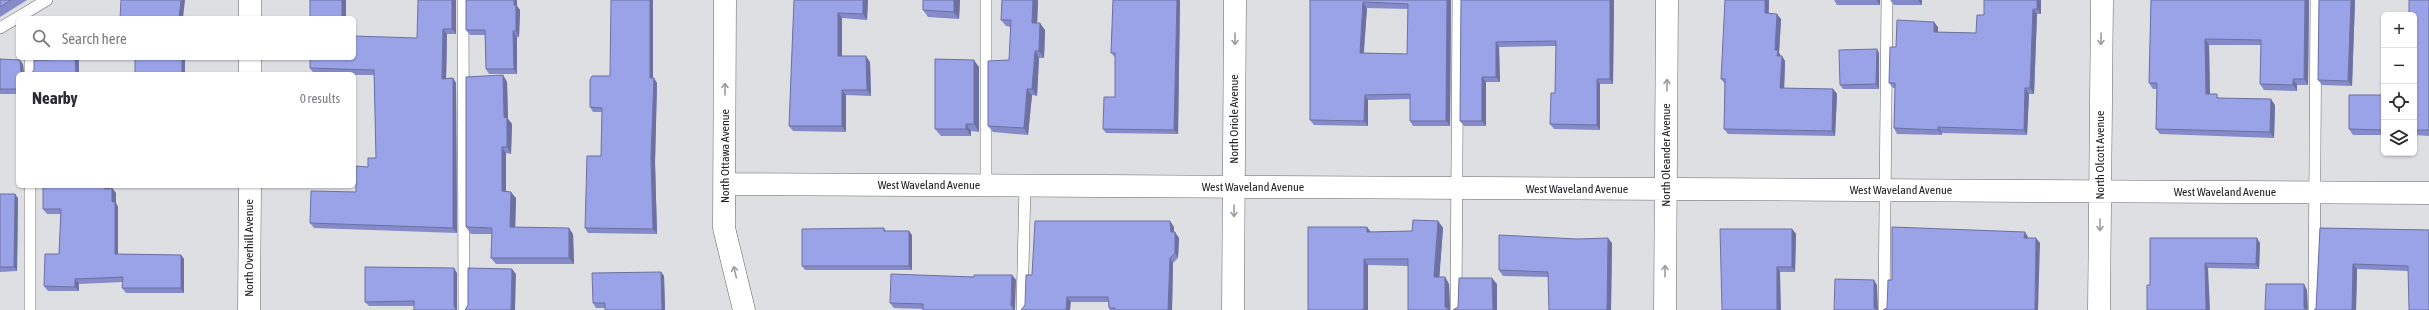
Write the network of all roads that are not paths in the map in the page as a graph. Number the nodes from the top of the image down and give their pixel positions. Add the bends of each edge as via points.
1 (47, 0) edge
2 (250, 0) edge
3 (463, 0) edge
4 (725, 0) edge
5 (986, 0) edge
6 (1235, 0) edge
7 (1458, 0) edge
8 (1667, 0) edge
9 (1887, 0) edge
10 (2102, 0) edge
11 (2316, 0) edge
12 (30, 14) edge
13 (250, 16) edge
14 (16, 21) edge
15 (0, 28) edge
16 (30, 60) edge
17 (250, 60) edge
18 (30, 72) edge
19 (250, 72) edge
20 (725, 184) junction
21 (986, 186) junction
22 (1025, 186) junction
23 (1234, 187) junction
24 (30, 188) edge
25 (250, 188) edge
26 (1457, 188) junction
27 (1666, 189) junction
28 (1886, 190) junction
29 (2100, 192) junction
30 (2314, 192) junction
31 (2429, 193) edge
32 (30, 310) edge
33 (249, 310) edge
34 (464, 310) edge
35 (744, 310) edge
36 (1022, 310) edge
37 (1233, 310) edge
38 (1456, 310) edge
39 (1665, 310) edge
40 (1884, 310) edge
41 (2099, 310) edge
42 (2314, 310) edge

1 - 12 lane
2 - 13 street
3 - 34 lane
20 -> 4 street, North Ottawa Avenue
5 - 21 lane
6 -> 23 street, North Oriole Avenue
7 - 26 lane
27 -> 8 street, North Oleander Avenue
9 - 28 lane
10 -> 29 street, North Olcott Avenue
11 - 30 lane
14 - 15 lane
16 - 18 lane
17 - 19 street
20 - 21 street, West Waveland Avenue
35 -> 20 street, North Ottawa Avenue via 724,228
21 - 22 street, West Waveland Avenue
22 - 23 street, West Waveland Avenue
22 - 36 lane
23 - 26 street, West Waveland Avenue
23 -> 37 street, North Oriole Avenue
24 - 32 lane
25 - 33 street, North Overhill Avenue
26 - 27 street, West Waveland Avenue
26 - 38 lane
27 - 28 street, West Waveland Avenue
39 -> 27 street, North Oleander Avenue
28 - 29 street, West Waveland Avenue
28 - 40 lane
29 - 30 street, West Waveland Avenue
29 -> 41 street, North Olcott Avenue
30 - 31 street, West Waveland Avenue
30 - 42 lane

